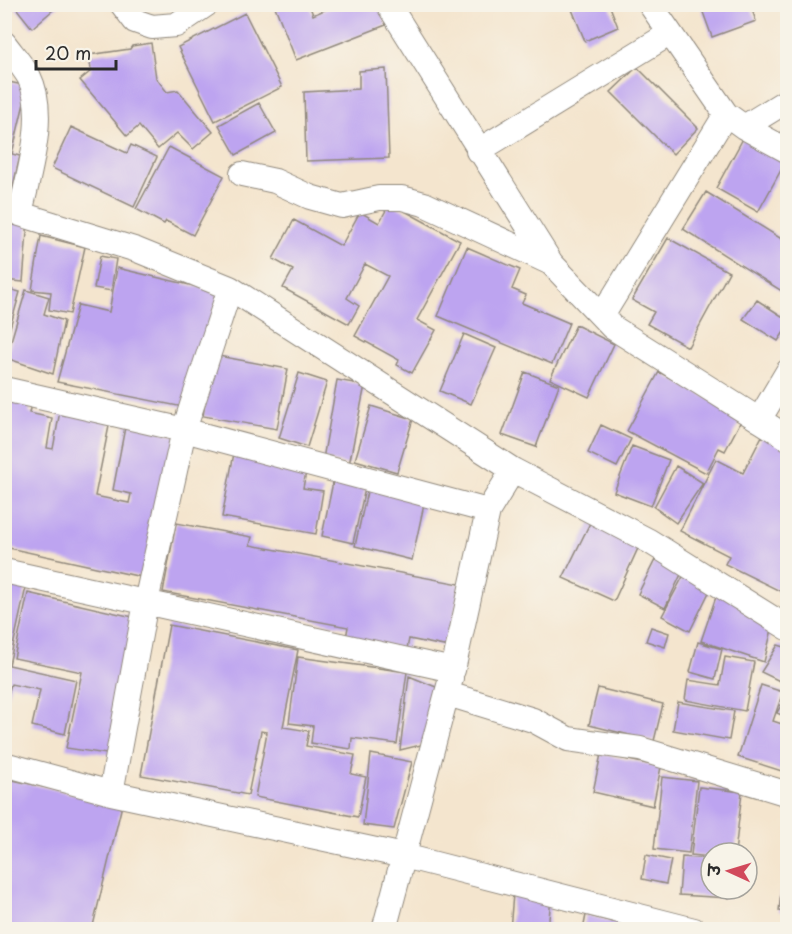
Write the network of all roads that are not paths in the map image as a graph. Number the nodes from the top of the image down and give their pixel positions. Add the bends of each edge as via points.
1 (122, 4) edge
2 (207, 4) edge
3 (388, 4) edge
4 (650, 4) edge
5 (669, 34) junction
6 (4, 43) edge
7 (788, 100) edge
8 (735, 121) junction
9 (478, 151) junction
10 (788, 151) edge
11 (242, 174) dead end
12 (12, 212) edge
13 (551, 263) junction
14 (230, 288) junction
15 (602, 316) junction
16 (788, 371) edge
17 (4, 389) edge
18 (759, 420) junction
19 (184, 430) junction
20 (788, 438) edge
21 (513, 471) junction
22 (488, 511) junction
23 (4, 571) edge
24 (146, 602) junction
25 (788, 628) edge
26 (453, 670) junction
27 (448, 694) junction
28 (4, 764) edge
29 (111, 792) junction
30 (788, 794) edge
31 (404, 856) junction
32 (384, 930) edge
33 (694, 930) edge

1 - 2 street via 135,21 152,27 176,25
3 - 9 street
4 - 5 street
5 - 8 street
5 - 9 street
6 - 12 street via 29,78 37,109 36,138
7 - 8 street
8 - 10 street
8 - 15 street
9 - 13 street
11 - 13 street via 342,206 379,198 402,198 424,204
12 - 14 street via 137,250
13 - 15 street
14 - 19 street
14 - 21 street
15 - 18 street via 612,327
16 - 18 street
17 - 19 street
18 - 20 street
19 - 22 street
19 - 24 street
21 - 22 street
21 - 25 street via 649,541
22 - 26 street
23 - 24 street
24 - 26 street
24 - 29 street
26 - 27 street
27 - 30 street via 533,720 568,739 640,749
27 - 31 street
28 - 29 street
29 - 31 street
31 - 32 street
31 - 33 street

